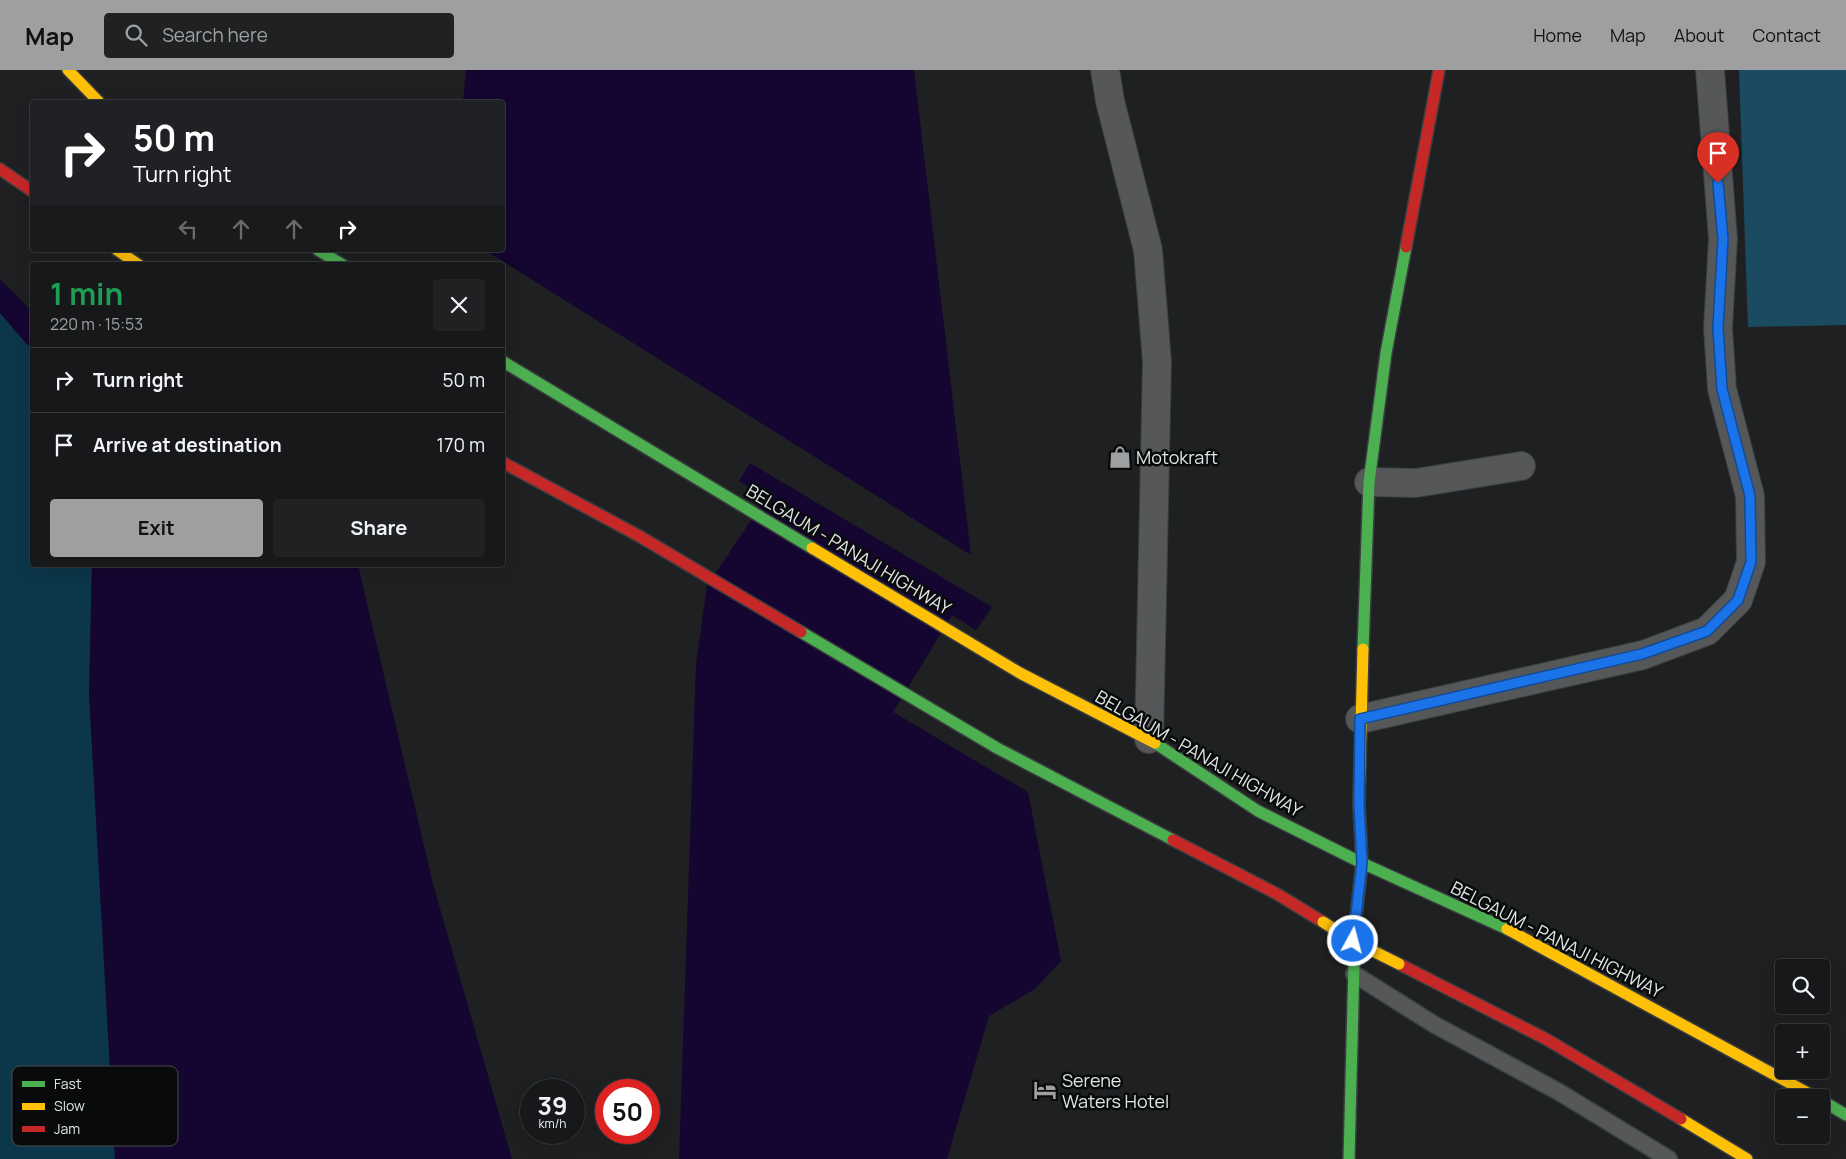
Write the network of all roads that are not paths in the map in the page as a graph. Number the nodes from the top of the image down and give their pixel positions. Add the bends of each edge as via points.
1 (68, 70) edge
2 (1105, 70) edge
3 (1439, 70) edge
4 (1710, 70) edge
5 (97, 100) edge
6 (0, 169) edge
7 (30, 190) edge
8 (120, 252) edge
9 (321, 252) edge
10 (135, 262) edge
11 (338, 262) edge
12 (505, 363) edge
13 (505, 464) edge
14 (1521, 466) dead end
15 (1370, 482) junction
16 (1360, 719) junction
17 (1149, 739) junction
18 (1362, 863) junction
19 (1353, 941) junction
20 (1354, 974) junction
21 (1800, 1089) edge
22 (1830, 1105) edge
23 (1846, 1115) edge
24 (1349, 1159) edge
25 (1669, 1159) edge
26 (1747, 1159) edge

1 - 5 main road
2 - 17 street via 1148,250 1157,362
3 - 15 main road via 1386,353
4 - 16 street via 1723,239 1718,328 1722,389 1750,496 1751,562 1738,600 1707,631 1642,654
6 - 7 main road
8 - 10 main road
9 - 11 main road
12 - 17 main road, BELGAUM - PANAJI HIGHWAY via 1020,673
13 - 19 main road, bridge via 639,536 997,748 1277,894
14 - 15 street via 1416,483
15 - 16 main road
16 - 18 main road
17 - 18 main road, BELGAUM - PANAJI HIGHWAY via 1258,811
18 - 19 main road
18 - 21 main road, BELGAUM - PANAJI HIGHWAY via 1503,927
19 - 20 main road
19 - 26 main road, bridge via 1546,1039
20 - 24 main road
20 - 25 lane via 1435,1025 1559,1092
22 - 23 main road

